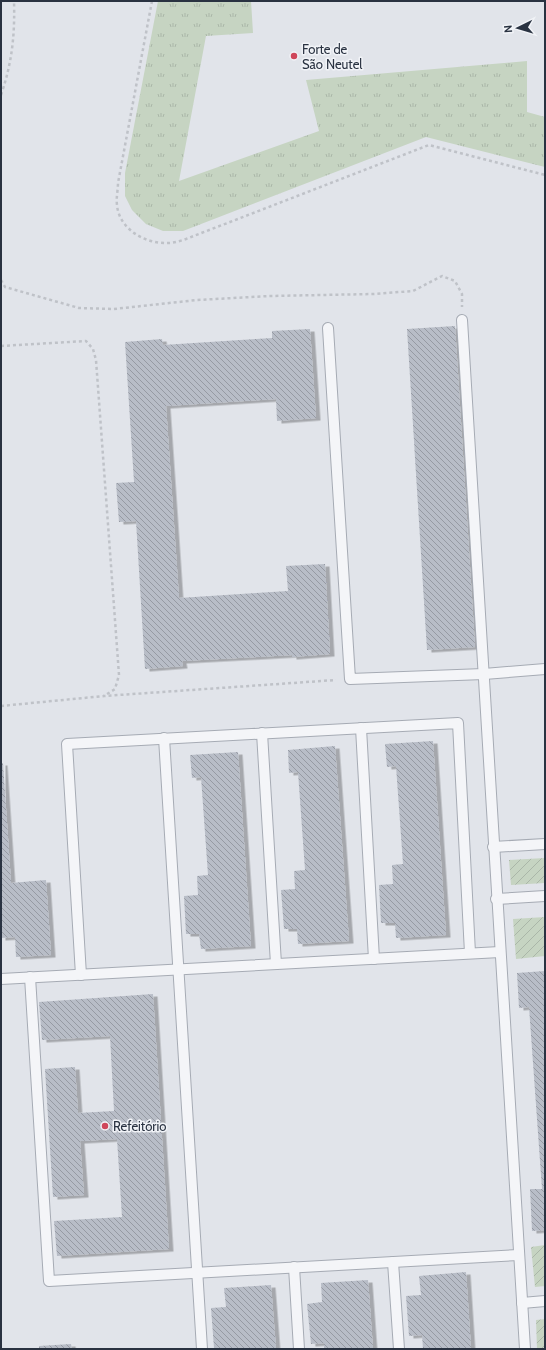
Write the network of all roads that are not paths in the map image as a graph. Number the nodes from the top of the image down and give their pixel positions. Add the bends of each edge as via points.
1 (462, 320) road end
2 (328, 328) dead end
3 (545, 669) edge
4 (484, 674) junction
5 (361, 728) junction
6 (262, 733) junction
7 (164, 738) junction
8 (545, 844) edge
9 (493, 847) junction
10 (545, 896) edge
11 (496, 899) junction
12 (500, 952) junction
13 (470, 953) junction
14 (374, 959) junction
15 (276, 964) junction
16 (178, 970) junction
17 (81, 975) junction
18 (30, 977) junction
19 (1, 979) edge
20 (519, 1255) junction
21 (393, 1262) junction
22 (294, 1267) junction
23 (197, 1273) junction
24 (545, 1301) edge
25 (522, 1303) junction
26 (202, 1349) edge
27 (299, 1349) edge
28 (398, 1349) edge
29 (525, 1349) edge

1 - 4 lane
2 - 4 lane via 350,679
3 - 4 lane
4 - 9 lane
5 - 6 lane
5 - 13 lane via 458,723
5 - 14 lane
6 - 7 lane
6 - 15 lane
7 - 16 lane
7 - 17 lane via 67,744
8 - 9 lane
9 - 11 lane
10 - 11 lane
11 - 12 lane
12 - 13 lane
12 - 20 lane
13 - 14 lane
14 - 15 lane
15 - 16 lane
16 - 17 lane
16 - 23 lane
17 - 18 lane
18 - 19 lane
18 - 23 lane via 49,1281
20 - 21 lane
20 - 25 lane
21 - 22 lane
21 - 28 lane
22 - 23 lane
22 - 27 lane
23 - 26 lane
24 - 25 lane
25 - 29 lane

